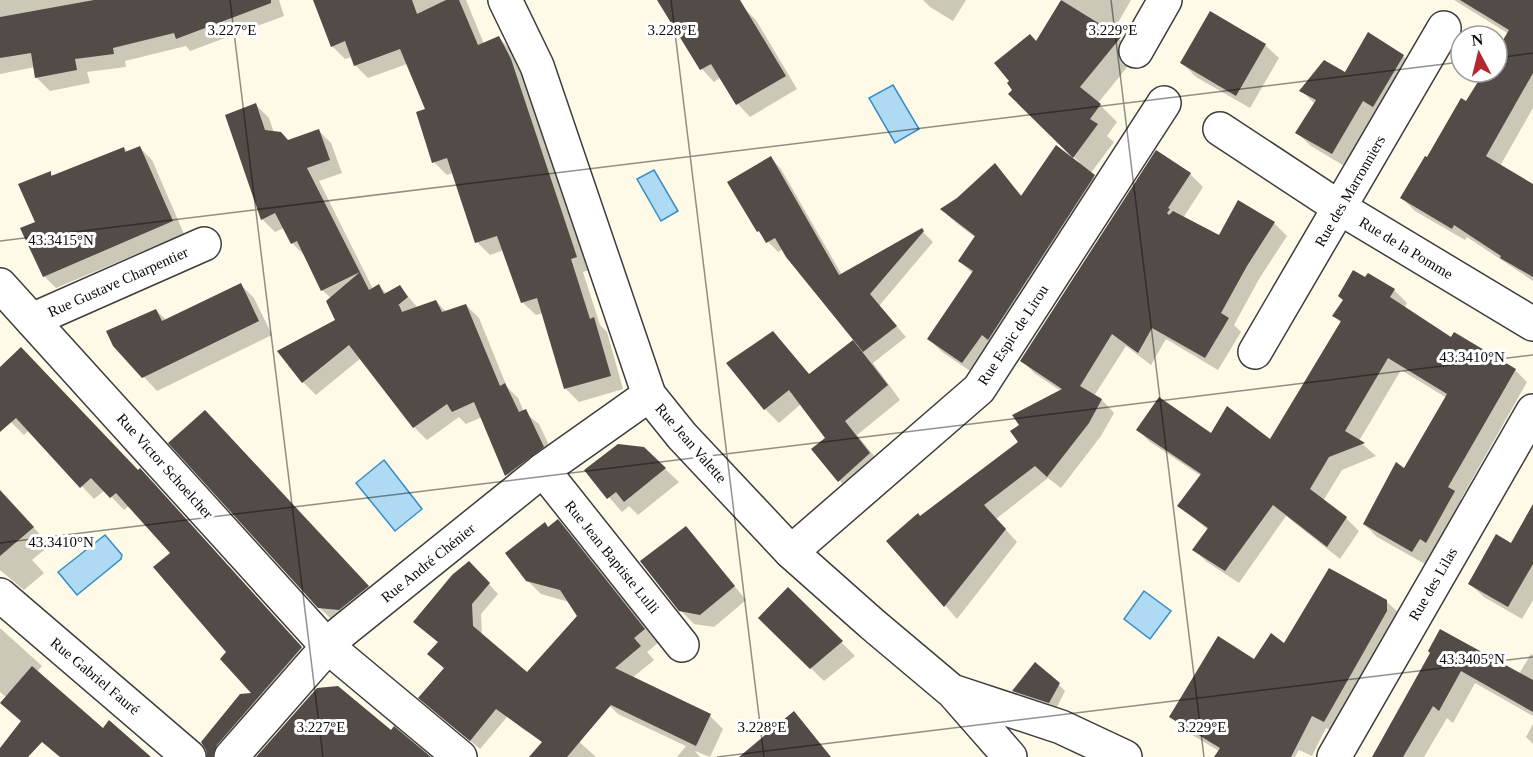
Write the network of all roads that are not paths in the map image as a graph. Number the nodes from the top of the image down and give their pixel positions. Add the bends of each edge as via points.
1 (505, 0) edge
2 (1165, 0) edge
3 (1444, 28) dead end
4 (1137, 51) dead end
5 (1164, 103) dead end
6 (1220, 129) dead end
7 (1340, 208) junction
8 (204, 244) dead end
9 (0, 285) edge
10 (32, 320) junction
11 (1533, 324) edge
12 (1255, 352) dead end
13 (650, 395) junction
14 (1533, 411) edge
15 (543, 470) junction
16 (791, 552) junction
17 (0, 595) edge
18 (682, 645) dead end
19 (328, 647) junction
20 (953, 692) junction
21 (189, 757) edge
22 (231, 757) edge
23 (460, 757) edge
24 (1011, 757) edge
25 (1125, 757) edge
26 (1334, 757) edge

1 - 13 street, Rue Jean Valette via 537,66
2 - 4 street
3 - 7 street, Rue des Marronniers
5 - 16 street, Rue Espic de Lirou via 979,389
6 - 7 street, Rue de la Pomme
7 - 11 street, Rue de la Pomme
7 - 12 street, Rue des Marronniers
8 - 10 street, Rue Gustave Charpentier
9 - 10 street, Rue Victor Schoelcher
10 - 19 street, Rue Victor Schoelcher
13 - 15 street, Rue André Chénier
13 - 16 street, Rue Jean Valette via 682,436
14 - 26 street, Rue des Lilas
15 - 18 street, Rue Jean Baptiste Lulli
15 - 19 street, Rue André Chénier
16 - 20 street, Rue Jean Valette
17 - 21 street, Rue Gabriel Fauré
19 - 22 street, Rue André Chénier
19 - 23 street, Rue Victor Schoelcher
20 - 24 street, Rue Jean Valette
20 - 25 street via 1061,727

